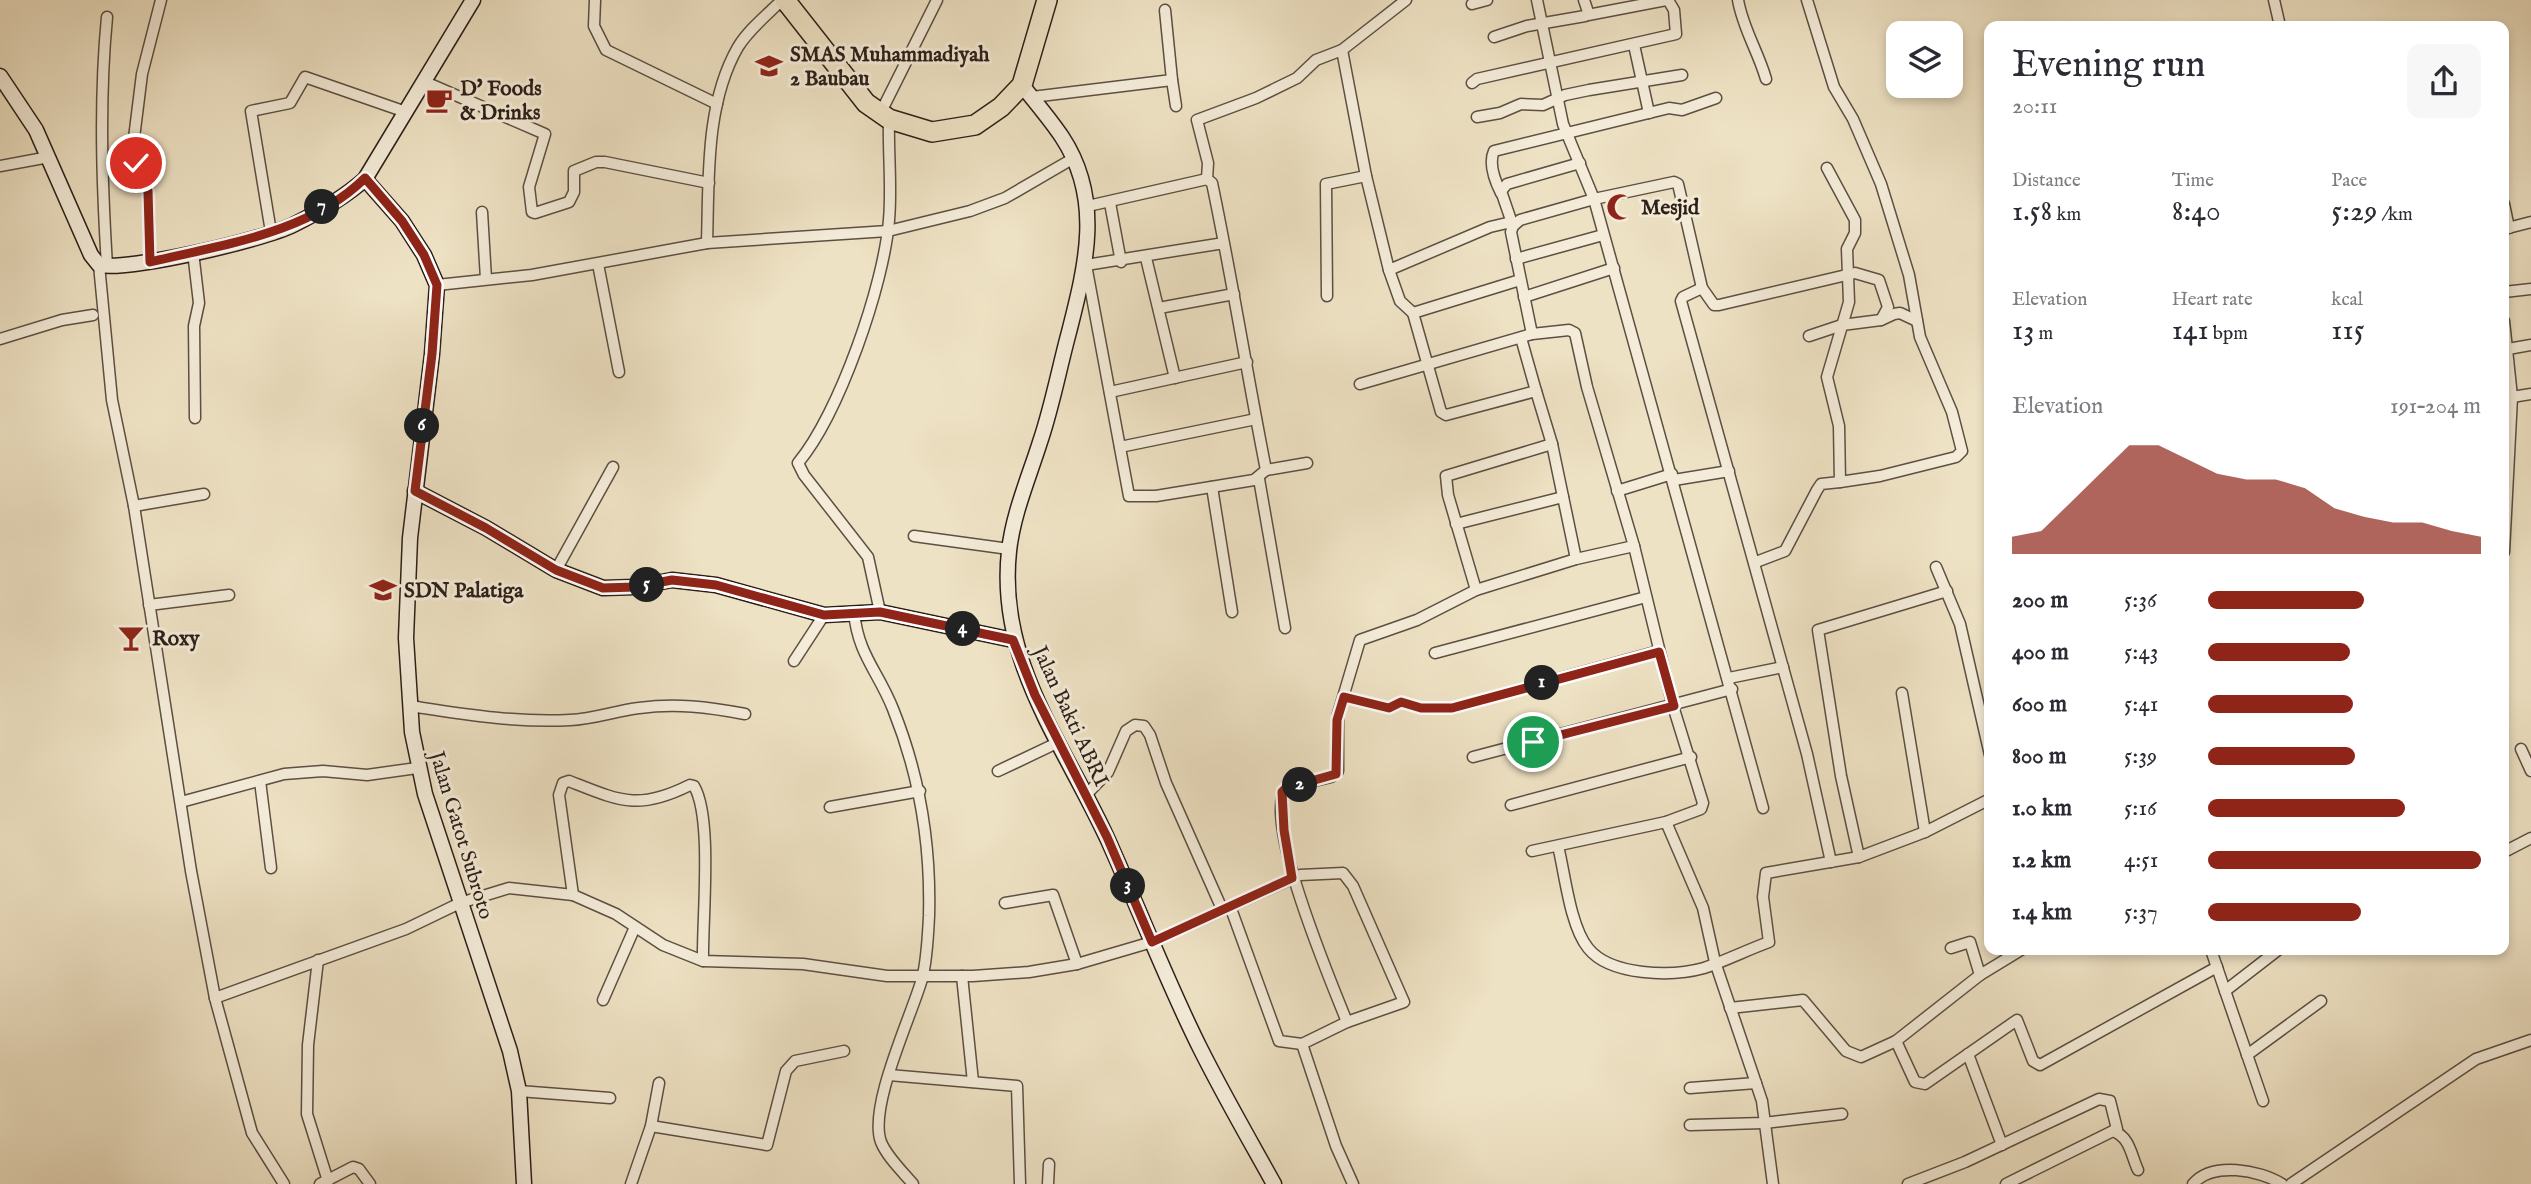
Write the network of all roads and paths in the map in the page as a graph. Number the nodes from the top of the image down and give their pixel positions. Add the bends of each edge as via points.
1 (160, 0) edge
2 (472, 0) edge
3 (595, 0) edge
4 (784, 0) edge
5 (937, 0) edge
6 (1047, 0) edge
7 (1406, 0) edge
8 (1487, 0) edge
9 (1537, 0) edge
10 (1584, 0) edge
11 (1667, 0) edge
12 (1738, 0) edge
13 (1807, 0) edge
14 (2274, 0) edge
15 (1472, 4) dead end
16 (1626, 4) edge
17 (1165, 10) dead end
18 (1588, 15) junction
19 (107, 18) dead end
20 (2279, 21) edge
21 (1541, 23) junction
22 (1494, 37) dead end
23 (1634, 45) junction
24 (1342, 50) junction
25 (1548, 61) junction
26 (1682, 75) dead end
27 (0, 76) edge
28 (1766, 79) dead end
29 (1172, 80) junction
30 (423, 81) junction
31 (1472, 83) dead end
32 (1640, 83) junction
33 (1027, 91) junction
34 (1716, 98) dead end
35 (1558, 100) junction
36 (717, 104) junction
37 (1176, 106) dead end
38 (404, 111) junction
39 (1649, 113) junction
40 (885, 116) junction
41 (1477, 117) dead end
42 (1566, 133) junction
43 (48, 157) junction
44 (1074, 159) junction
45 (1580, 163) junction
46 (0, 166) edge
47 (1827, 168) dead end
48 (1366, 176) junction
49 (365, 178) junction
50 (1207, 179) junction
51 (709, 183) junction
52 (1501, 193) junction
53 (1594, 199) junction
54 (1110, 202) junction
55 (1088, 206) junction
56 (482, 212) dead end
57 (2531, 222) edge
58 (1513, 226) junction
59 (2509, 228) edge
60 (888, 231) junction
61 (271, 232) junction
62 (1604, 235) junction
63 (707, 243) junction
64 (1224, 243) junction
65 (192, 252) junction
66 (1146, 258) junction
67 (1516, 259) junction
68 (150, 262) junction
69 (1122, 262) junction
70 (598, 264) junction
71 (1086, 265) junction
72 (103, 266) junction
73 (1614, 268) junction
74 (1389, 270) junction
75 (1847, 275) junction
76 (486, 279) junction
77 (1520, 280) junction
78 (437, 285) junction
79 (1702, 288) junction
80 (2531, 289) edge
81 (2509, 291) edge
82 (1234, 294) junction
83 (1327, 296) dead end
84 (1524, 297) junction
85 (1159, 309) junction
86 (1413, 313) junction
87 (93, 315) dead end
88 (1881, 320) junction
89 (1917, 321) junction
90 (1842, 325) junction
91 (1526, 336) junction
92 (1809, 336) dead end
93 (0, 339) edge
94 (2531, 345) edge
95 (2509, 349) edge
96 (2509, 361) edge
97 (1247, 362) junction
98 (1428, 365) junction
99 (619, 372) dead end
100 (1175, 378) junction
101 (1360, 384) dead end
102 (1536, 391) junction
103 (1110, 393) junction
104 (2531, 394) edge
105 (2512, 397) junction
106 (195, 418) dead end
107 (1256, 419) junction
108 (1552, 444) junction
109 (2509, 444) edge
110 (1120, 447) junction
111 (1307, 463) dead end
112 (613, 467) dead end
113 (1729, 471) junction
114 (1262, 474) junction
115 (1673, 477) junction
116 (1840, 482) junction
117 (1212, 487) junction
118 (415, 491) junction
119 (1617, 491) junction
120 (204, 494) dead end
121 (1563, 497) junction
122 (134, 506) junction
123 (1457, 524) junction
124 (914, 536) dead end
125 (1634, 546) junction
126 (1009, 549) junction
127 (1576, 559) junction
128 (1756, 562) junction
129 (1936, 567) dead end
130 (556, 570) junction
131 (1476, 590) junction
132 (1947, 591) junction
133 (229, 595) dead end
134 (1646, 597) junction
135 (149, 605) junction
136 (854, 612) junction
137 (880, 612) junction
138 (1232, 612) dead end
139 (824, 615) junction
140 (1284, 628) dead end
141 (1013, 640) junction
142 (1659, 652) junction
143 (1435, 653) dead end
144 (794, 661) dead end
145 (1783, 667) junction
146 (1730, 684) junction
147 (1902, 693) dead end
148 (1344, 697) junction
149 (410, 706) junction
150 (1674, 706) junction
151 (745, 714) dead end
152 (1984, 727) edge
153 (1059, 742) junction
154 (2521, 749) dead end
155 (1473, 757) dead end
156 (1691, 757) junction
157 (417, 768) junction
158 (998, 771) dead end
159 (2531, 771) edge
160 (260, 780) junction
161 (920, 791) junction
162 (1085, 796) junction
163 (181, 802) junction
164 (1984, 802) edge
165 (1511, 805) dead end
166 (830, 807) dead end
167 (1763, 808) dead end
168 (1666, 822) junction
169 (1926, 832) junction
170 (2531, 838) edge
171 (1559, 845) junction
172 (2509, 846) edge
173 (1532, 851) dead end
174 (1859, 858) junction
175 (1831, 862) junction
176 (271, 868) dead end
177 (1292, 878) junction
178 (573, 895) junction
179 (460, 903) junction
180 (1005, 903) dead end
181 (1226, 907) junction
182 (635, 927) junction
183 (1152, 942) junction
184 (1951, 948) dead end
185 (2013, 955) edge
186 (2213, 955) edge
187 (2272, 955) edge
188 (317, 960) junction
189 (703, 961) junction
190 (1715, 962) junction
191 (1077, 964) junction
192 (2217, 967) junction
193 (1980, 975) junction
194 (923, 976) junction
195 (962, 976) junction
196 (2225, 991) junction
197 (215, 998) junction
198 (603, 1000) dead end
199 (2321, 1001) dead end
200 (1730, 1008) junction
201 (1347, 1022) junction
202 (2531, 1040) edge
203 (1896, 1041) junction
204 (1302, 1044) junction
205 (844, 1051) dead end
206 (1968, 1054) junction
207 (2247, 1055) junction
208 (889, 1075) junction
209 (973, 1082) junction
210 (659, 1083) dead end
211 (1756, 1083) junction
212 (1690, 1088) dead end
213 (519, 1091) junction
214 (610, 1098) dead end
215 (2263, 1101) dead end
216 (1842, 1114) dead end
217 (1764, 1123) junction
218 (1690, 1125) dead end
219 (651, 1126) junction
220 (2113, 1131) junction
221 (2002, 1145) junction
222 (1049, 1164) dead end
223 (2138, 1170) dead end
224 (324, 1183) edge
225 (284, 1184) edge
226 (370, 1184) edge
227 (524, 1184) edge
228 (631, 1184) edge
229 (914, 1184) edge
230 (1020, 1184) edge
231 (1048, 1184) edge
232 (1274, 1184) edge
233 (1353, 1184) edge
234 (1773, 1184) edge
235 (1908, 1184) edge
236 (2006, 1184) edge
237 (2193, 1184) edge
238 (2282, 1184) edge
239 (2291, 1184) edge

1 - 68 street via 134,150 148,191
2 - 30 street
3 - 36 street via 594,26 606,50
4 - 36 street via 738,47
4 - 40 highway via 859,96
5 - 40 street
6 - 33 highway
7 - 24 street
8 - 15 street
9 - 21 street
10 - 18 street
11 - 16 street
11 - 23 street via 1674,10 1677,33
12 - 28 street via 1744,28
13 - 89 street via 1834,87 1881,184 1909,275
14 - 20 street
16 - 18 street
17 - 29 street
18 - 21 street
19 - 72 street
21 - 22 street
21 - 25 street
23 - 25 street
23 - 32 street
24 - 48 street
24 - 50 street via 1316,60 1297,78 1256,98 1197,120 1208,163
25 - 31 street
25 - 35 street
26 - 32 street
27 - 43 street via 30,118
29 - 33 street
29 - 37 street
30 - 38 street
30 - 51 street via 544,132 529,187 532,212 569,202 574,171 596,162
32 - 35 street
32 - 39 street
33 - 40 highway via 968,127 927,131
33 - 44 street, Jalan Bakti ABRI
34 - 39 street via 1685,110
35 - 41 street via 1521,104
35 - 42 street
36 - 51 street
38 - 49 street
38 - 61 street via 305,77 289,103 251,111
39 - 42 street
40 - 60 street
42 - 45 street
42 - 52 street via 1494,152 1491,158
43 - 46 street
43 - 72 street via 86,246
44 - 55 street, Jalan Bakti ABRI
44 - 60 street via 970,212
45 - 52 street via 1507,184
45 - 53 street
47 - 75 street via 1855,220 1847,249
48 - 74 street
48 - 83 street via 1326,184
49 - 61 street via 291,226
49 - 78 street, Jalan Gatot Subroto via 402,221
50 - 54 street
50 - 64 street via 1212,183
51 - 63 street
52 - 58 street
53 - 58 street
53 - 62 street
53 - 79 street via 1676,182
54 - 55 street
54 - 69 street
55 - 71 street, Jalan Bakti ABRI
56 - 76 street
57 - 59 street
58 - 67 street
58 - 74 street via 1490,227
60 - 63 street
60 - 137 street via 872,305 844,377 812,445 798,463 868,557
61 - 65 street
62 - 67 street
62 - 73 street
63 - 70 street
64 - 66 street
64 - 82 street
65 - 68 street
65 - 106 street via 199,303 194,326
66 - 69 street
66 - 85 street
67 - 77 street
68 - 72 street
69 - 71 street
70 - 76 street
70 - 99 street
71 - 103 street
71 - 126 street, Jalan Bakti ABRI
72 - 122 street via 112,400
73 - 84 street
73 - 115 street
74 - 86 street via 1400,301
75 - 79 street via 1717,306
75 - 88 street via 1879,280 1888,307
75 - 90 street via 1849,302
76 - 78 street
77 - 84 street
77 - 86 street
78 - 118 street, Jalan Gatot Subroto
79 - 113 street via 1681,301
80 - 81 street
82 - 85 street
82 - 97 street
84 - 91 street
85 - 100 street
86 - 98 street
87 - 93 street
88 - 89 street via 1900,313
88 - 90 street
89 - 116 street via 1962,451 1956,457
90 - 92 street
90 - 116 street via 1827,377 1839,426
91 - 98 street
91 - 102 street
91 - 119 street via 1575,333
94 - 95 street
96 - 105 street
97 - 100 street
97 - 107 street
98 - 101 street
98 - 102 street via 1444,414
100 - 103 street
102 - 108 street
103 - 110 street
104 - 105 street
105 - 109 street
107 - 110 street
107 - 114 street
108 - 121 street
108 - 123 street via 1446,476
110 - 117 street via 1129,496
111 - 114 street
112 - 130 street
113 - 115 street
113 - 128 street
114 - 117 street
114 - 140 street
115 - 119 street
115 - 146 street
116 - 128 street via 1821,484 1784,551
117 - 138 street
118 - 130 street
118 - 149 street, Jalan Gatot Subroto via 407,580
119 - 125 street
120 - 122 street
121 - 123 street
121 - 127 street
122 - 135 street
123 - 131 street
124 - 126 street
125 - 127 street
125 - 134 street
126 - 141 street, Jalan Bakti ABRI via 1007,584
127 - 131 street
128 - 145 street
129 - 132 street
130 - 139 street via 607,589 672,580 716,585
131 - 148 street via 1409,624 1362,638
132 - 152 street via 1967,649
132 - 174 street via 1818,629
133 - 135 street
134 - 142 street
134 - 143 street
135 - 163 street
136 - 137 street
136 - 139 street
136 - 161 street via 857,639 893,708
137 - 141 street
139 - 144 street
141 - 153 street, Jalan Bakti ABRI
142 - 148 street via 1452,708 1421,708 1401,702 1389,708
142 - 150 street
145 - 146 street
145 - 175 street
146 - 150 street
146 - 167 street
147 - 169 street
148 - 177 street via 1337,720 1336,774 1282,792
149 - 151 street via 522,721 603,717 670,705 700,705
149 - 157 street, Jalan Gatot Subroto
150 - 155 street
150 - 156 street
153 - 158 street
153 - 162 street, Jalan Bakti ABRI
154 - 159 street
156 - 165 street
156 - 168 street via 1701,809
157 - 160 street via 368,775 323,771
157 - 179 street, Jalan Gatot Subroto
160 - 163 street
160 - 176 street
161 - 166 street
161 - 194 street via 929,864
162 - 181 street via 1108,772 1126,731 1135,724 1143,726
162 - 183 street, Jalan Bakti ABRI
163 - 197 street
164 - 169 street
168 - 171 street
168 - 190 street via 1703,908
169 - 174 street
170 - 172 street
171 - 173 street
171 - 190 street via 1580,934 1601,960 1637,972 1690,970
174 - 175 street
175 - 190 street via 1766,873 1763,897 1769,942
177 - 181 street
177 - 201 street
177 - 201 street via 1346,875 1404,1002
178 - 179 street via 509,888
178 - 182 street
178 - 189 street via 559,795 564,782 635,802 694,786 701,800 705,868
179 - 188 street via 405,929
179 - 213 street, Jalan Gatot Subroto
180 - 191 street via 1053,895
181 - 183 street
181 - 204 street via 1277,1039
182 - 189 street via 663,945
182 - 198 street
183 - 191 street
183 - 232 street, Jalan Bakti ABRI via 1200,1048
184 - 193 street via 1970,942
185 - 193 street
186 - 192 street
187 - 196 street
188 - 197 street
188 - 224 street via 307,1114
189 - 194 street via 803,964 887,976
190 - 200 street
191 - 195 street
192 - 196 street
192 - 206 street via 2040,1065 2033,1061 2017,1020
193 - 203 street
194 - 195 street
194 - 208 street
195 - 209 street
196 - 207 street
197 - 225 street via 252,1133
199 - 207 street
200 - 203 street via 1803,1000 1854,1056
200 - 211 street
201 - 204 street
202 - 239 street via 2476,1059
203 - 206 street via 1919,1085
204 - 233 street
205 - 219 street via 794,1061 786,1071 767,1145
206 - 221 street
207 - 215 street
208 - 209 street
208 - 229 street via 878,1129 882,1143
209 - 230 street via 1017,1086
210 - 219 street
211 - 212 street
211 - 217 street
213 - 214 street
213 - 227 street, Jalan Gatot Subroto
216 - 217 street
217 - 218 street
217 - 234 street
219 - 228 street
220 - 221 street via 2118,1128 2116,1115 2110,1101 2102,1099
220 - 223 street via 2128,1143
220 - 236 street
221 - 235 street
222 - 231 street
224 - 226 street via 353,1167
237 - 238 street via 2221,1171 2249,1171

